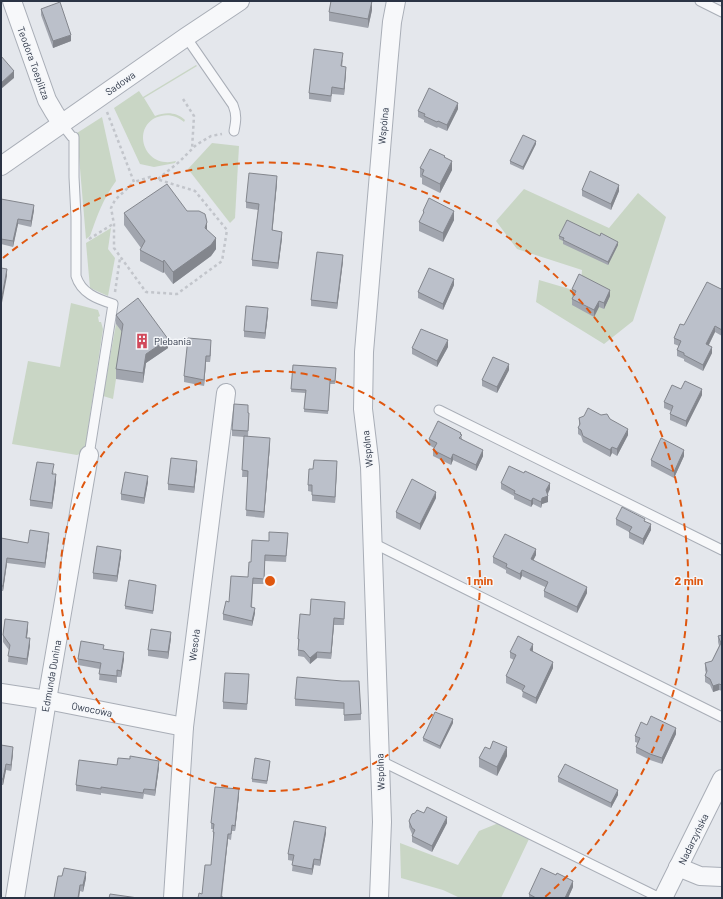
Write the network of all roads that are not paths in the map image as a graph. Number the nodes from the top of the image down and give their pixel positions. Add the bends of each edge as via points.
1 (12, 1) edge
2 (240, 1) edge
3 (396, 1) edge
4 (700, 1) edge
5 (722, 12) edge
6 (186, 37) junction
7 (61, 123) junction
8 (234, 131) road end
9 (1, 166) edge
10 (226, 393) dead end
11 (439, 410) dead end
12 (89, 455) joint
13 (373, 543) junction
14 (722, 550) edge
15 (1, 693) edge
16 (47, 700) junction
17 (722, 717) edge
18 (184, 727) junction
19 (379, 760) junction
20 (722, 779) edge
21 (678, 867) junction
22 (722, 877) edge
23 (15, 898) edge
24 (173, 898) edge
25 (379, 898) edge
26 (662, 898) edge

1 - 7 street, Teodora Toeplitza via 48,100
2 - 6 street, Sadowa
3 - 13 street, Wspólna via 392,22 364,352 363,409 370,467
4 - 5 lane
6 - 7 street, Sadowa
6 - 8 lane via 233,105 236,112
7 - 9 street, Sadowa
7 - 12 lane via 74,137 76,276 85,291 113,304
10 - 18 street, Wesoła
11 - 14 lane
12 - 16 street, Edmunda Dunina
13 - 17 lane
13 - 19 street, Wspólna
15 - 16 street, Owocowa
16 - 18 street, Owocowa
16 - 23 street, Edmunda Dunina
18 - 24 street, Wesoła
19 - 25 street, Wspólna via 382,822
19 - 26 lane
20 - 21 street, Nadarzyńska
21 - 22 street via 700,876
21 - 26 street, Nadarzyńska

